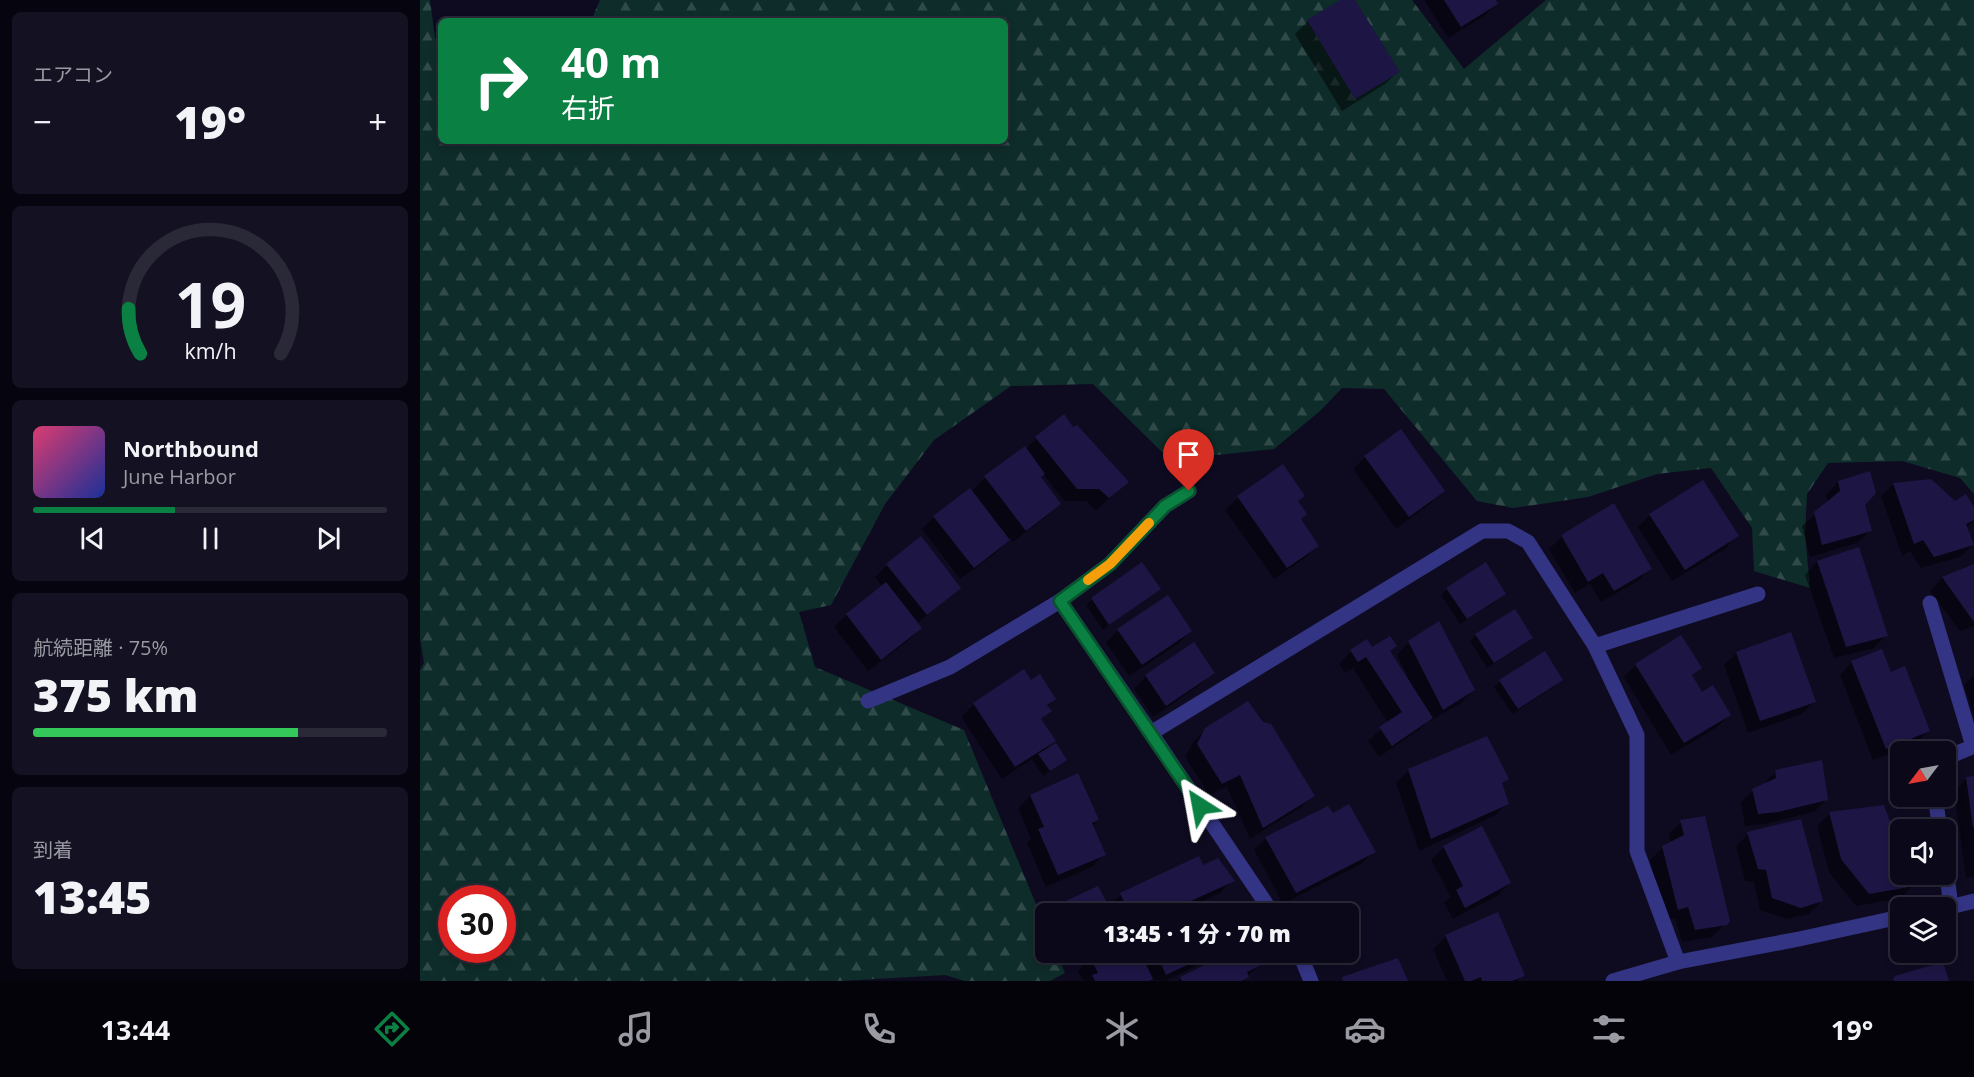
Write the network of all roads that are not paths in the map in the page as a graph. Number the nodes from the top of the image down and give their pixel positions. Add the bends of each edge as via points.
1 (1189, 491) dead end
2 (1758, 594) dead end
3 (1060, 601) junction
4 (1930, 603) dead end
5 (1594, 646) junction
6 (868, 701) dead end
7 (1151, 733) junction
8 (1974, 746) edge
9 (1956, 754) edge
10 (1974, 901) edge
11 (1266, 903) edge
12 (1956, 905) edge
13 (1890, 919) edge
14 (1678, 962) junction
15 (1304, 963) edge
16 (1311, 981) edge
17 (1613, 981) edge

1 - 3 street via 1165,506 1110,564
2 - 5 street
3 - 6 street via 950,667
3 - 7 street
4 - 8 street
5 - 7 street via 1528,542 1508,531 1482,531
5 - 14 street via 1638,735 1637,851
7 - 11 street
8 - 9 street
10 - 12 street
13 - 14 street
14 - 17 street
15 - 16 street

